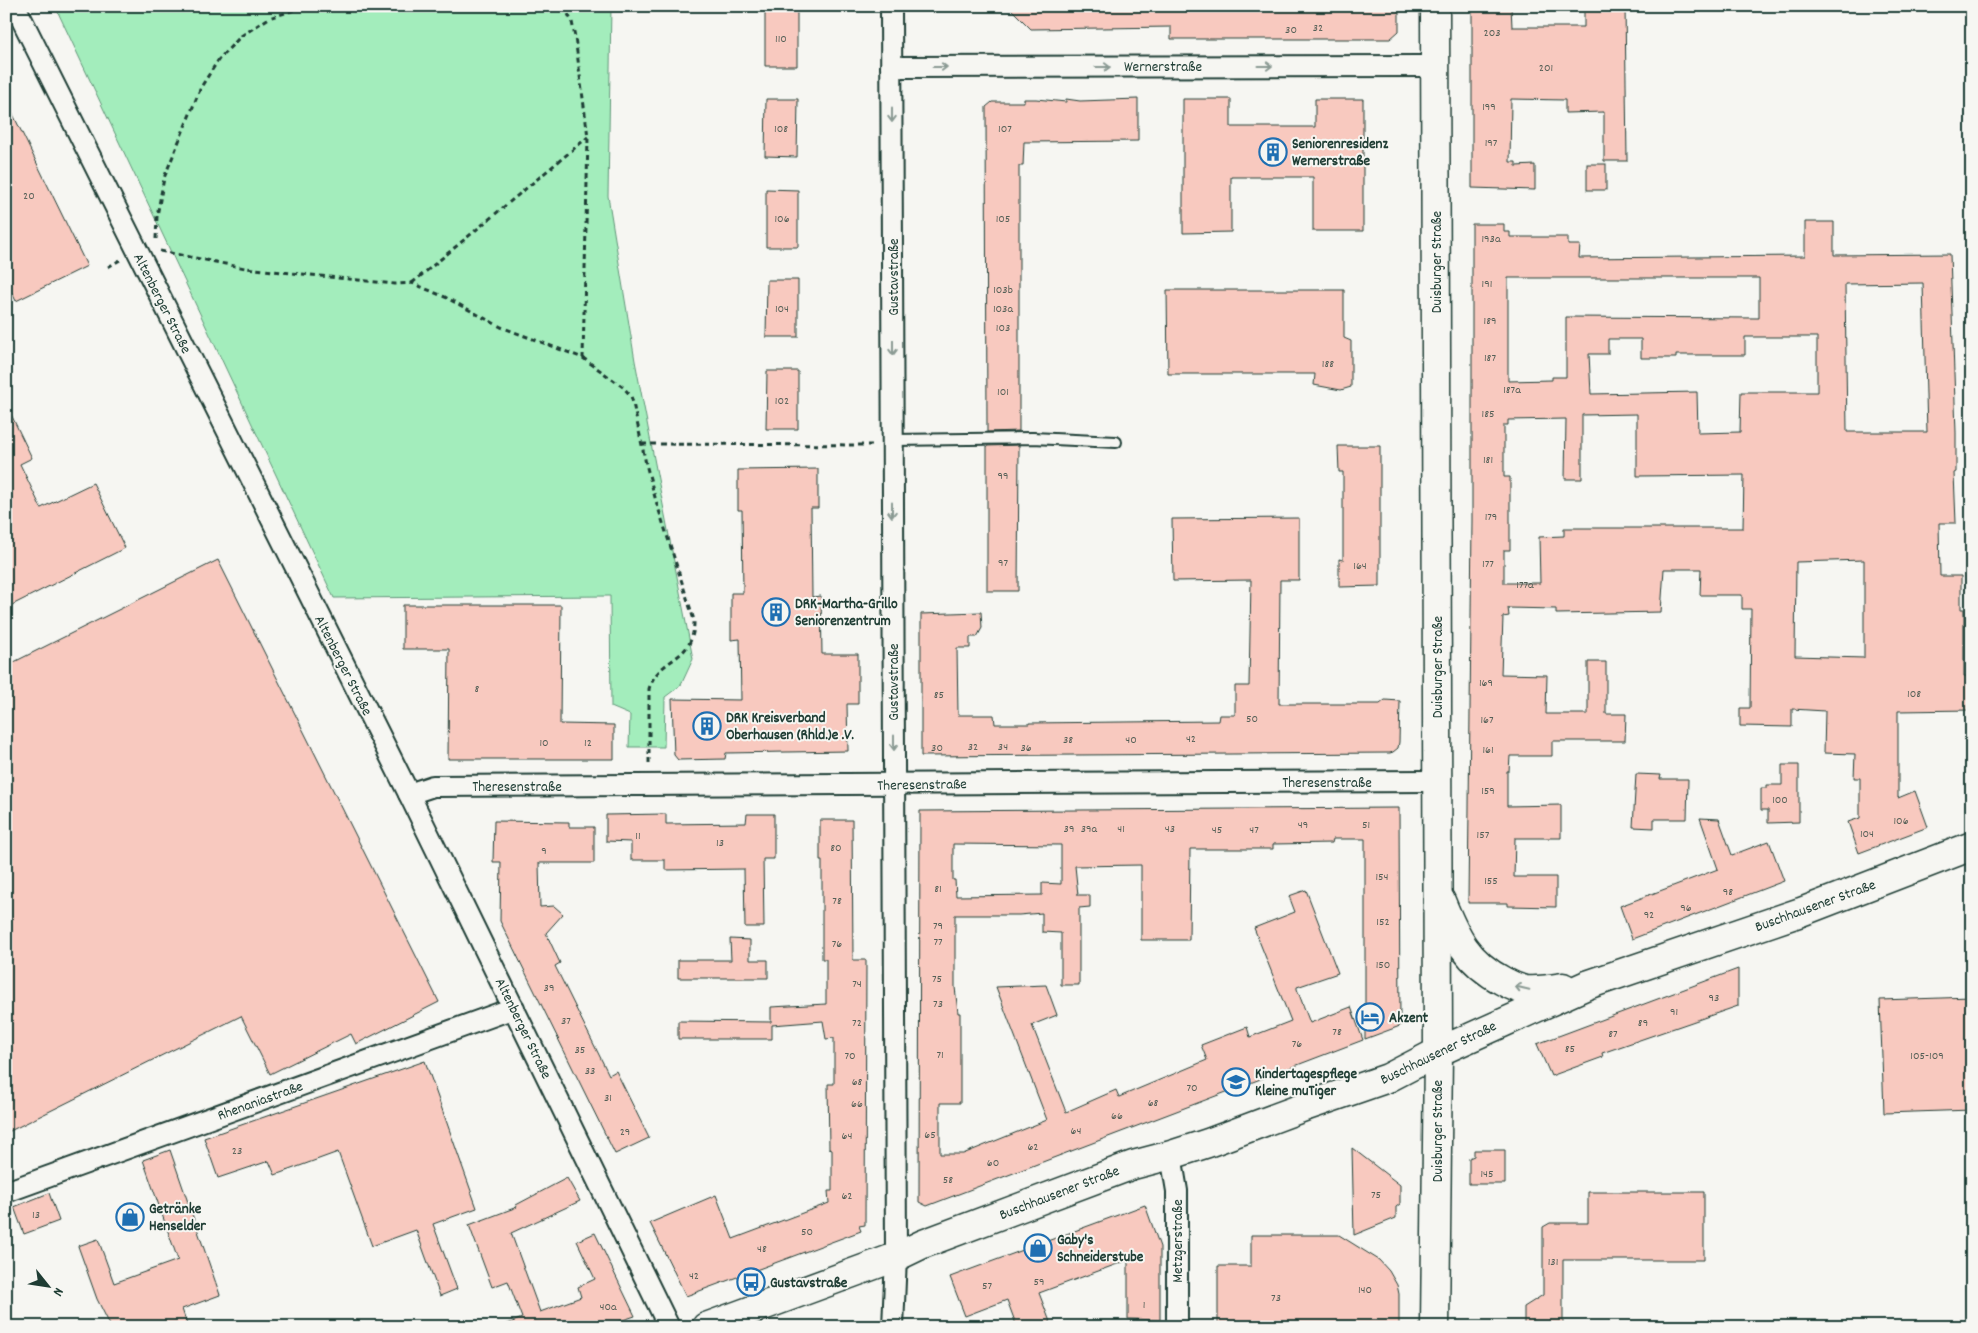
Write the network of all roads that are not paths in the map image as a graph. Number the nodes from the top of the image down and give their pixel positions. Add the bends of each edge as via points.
1 (14, 6) edge
2 (891, 6) edge
3 (1435, 6) edge
4 (1435, 66) junction
5 (891, 67) junction
6 (1116, 442) dead end
7 (892, 444) junction
8 (1436, 781) junction
9 (894, 783) junction
10 (409, 794) junction
11 (1972, 846) edge
12 (1436, 886) junction
13 (1587, 985) junction
14 (514, 1008) junction
15 (1438, 1052) junction
16 (1171, 1155) junction
17 (6, 1192) edge
18 (896, 1257) junction
19 (669, 1327) edge
20 (706, 1327) edge
21 (893, 1327) edge
22 (1177, 1327) edge
23 (1435, 1327) edge

1 - 10 street, Altenberger Straße via 146,251
2 - 5 street, Gustavstraße
3 - 4 main road, Duisburger Straße
5 -> 4 street, Wernerstraße
4 - 8 main road, Duisburger Straße
5 -> 7 street, Gustavstraße
6 - 7 lane via 1033,438
7 -> 9 street, Gustavstraße
8 - 9 street, Theresenstraße
8 - 12 main road, Duisburger Straße
9 - 10 street, Theresenstraße via 433,786
9 - 18 street, Gustavstraße
10 - 14 street, Altenberger Straße
11 - 13 main road, Buschhausener Straße via 1800,912
13 -> 12 main road via 1526,990 1492,975 1470,958 1454,931
12 - 15 main road, Duisburger Straße
13 - 15 main road, Buschhausener Straße
14 - 17 street, Rhenaniastraße
14 - 19 street, Altenberger Straße
15 - 16 main road, Buschhausener Straße via 1388,1078
15 - 23 main road, Duisburger Straße
16 - 18 main road, Buschhausener Straße via 1133,1165
16 - 22 street, Metzgerstraße via 1177,1191
18 - 20 main road, Buschhausener Straße
18 - 21 street, Gustavstraße

